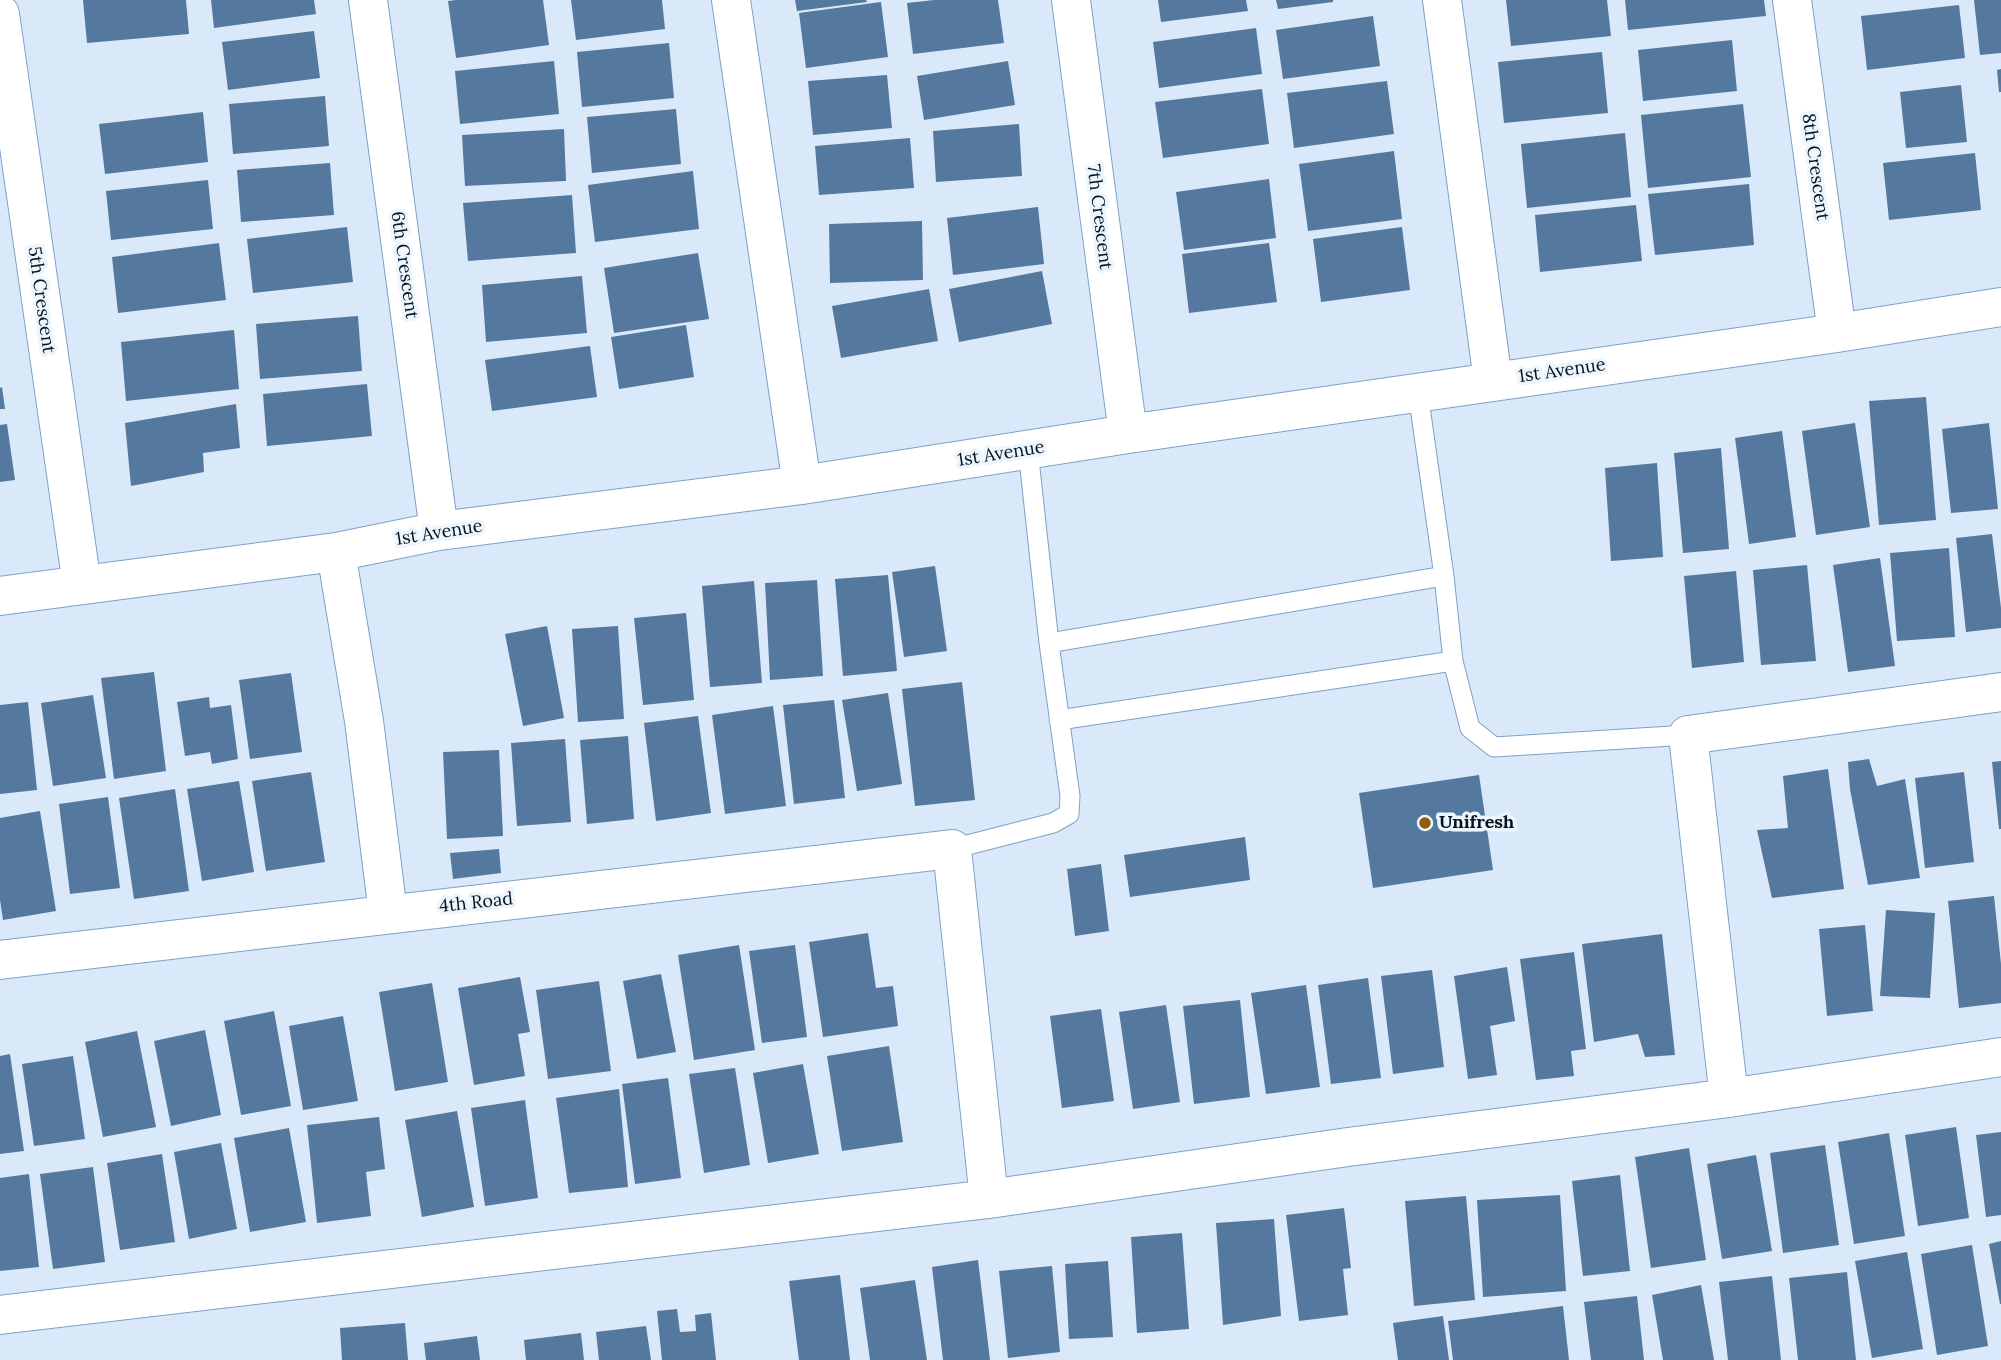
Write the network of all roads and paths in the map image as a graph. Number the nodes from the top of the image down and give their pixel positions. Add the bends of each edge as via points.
1 (368, 0) edge
2 (731, 0) edge
3 (1071, 0) edge
4 (1442, 0) edge
5 (1792, 0) edge
6 (0, 15) edge
7 (2001, 307) edge
8 (1837, 333) junction
9 (1493, 381) junction
10 (1418, 393) junction
11 (1128, 434) junction
12 (1028, 450) junction
13 (802, 485) junction
14 (439, 531) junction
15 (336, 552) junction
16 (1444, 576) junction
17 (82, 585) junction
18 (0, 596) edge
19 (1049, 643) junction
20 (1453, 661) junction
21 (2001, 692) edge
22 (1059, 720) junction
23 (1688, 735) junction
24 (952, 849) junction
25 (388, 914) junction
26 (0, 960) edge
27 (2001, 1057) edge
28 (1729, 1098) junction
29 (989, 1199) junction
30 (0, 1315) edge

1 - 14 street, 6th Crescent
2 - 13 street
3 - 11 street, 7th Crescent
4 - 9 street
5 - 8 street, 8th Crescent
6 - 17 street, 5th Crescent
7 - 8 street, 1st Avenue
8 - 9 street, 1st Avenue
9 - 10 street, 1st Avenue
10 - 11 street, 1st Avenue
10 - 16 lane
11 - 12 street, 1st Avenue
12 - 13 street, 1st Avenue
12 - 19 lane
13 - 14 street, 1st Avenue
14 - 15 street, 1st Avenue
15 - 17 street, 1st Avenue
15 - 25 street via 364,721
16 - 19 lane
16 - 20 lane
17 - 18 street, 1st Avenue
19 - 22 lane
20 - 22 lane
20 - 23 lane via 1470,728 1494,747
21 - 23 street
22 - 24 lane via 1069,814 1053,823
23 - 28 street
24 - 25 street, 4th Road
24 - 29 street
25 - 26 street, 4th Road
27 - 28 street
28 - 29 street
29 - 30 street

